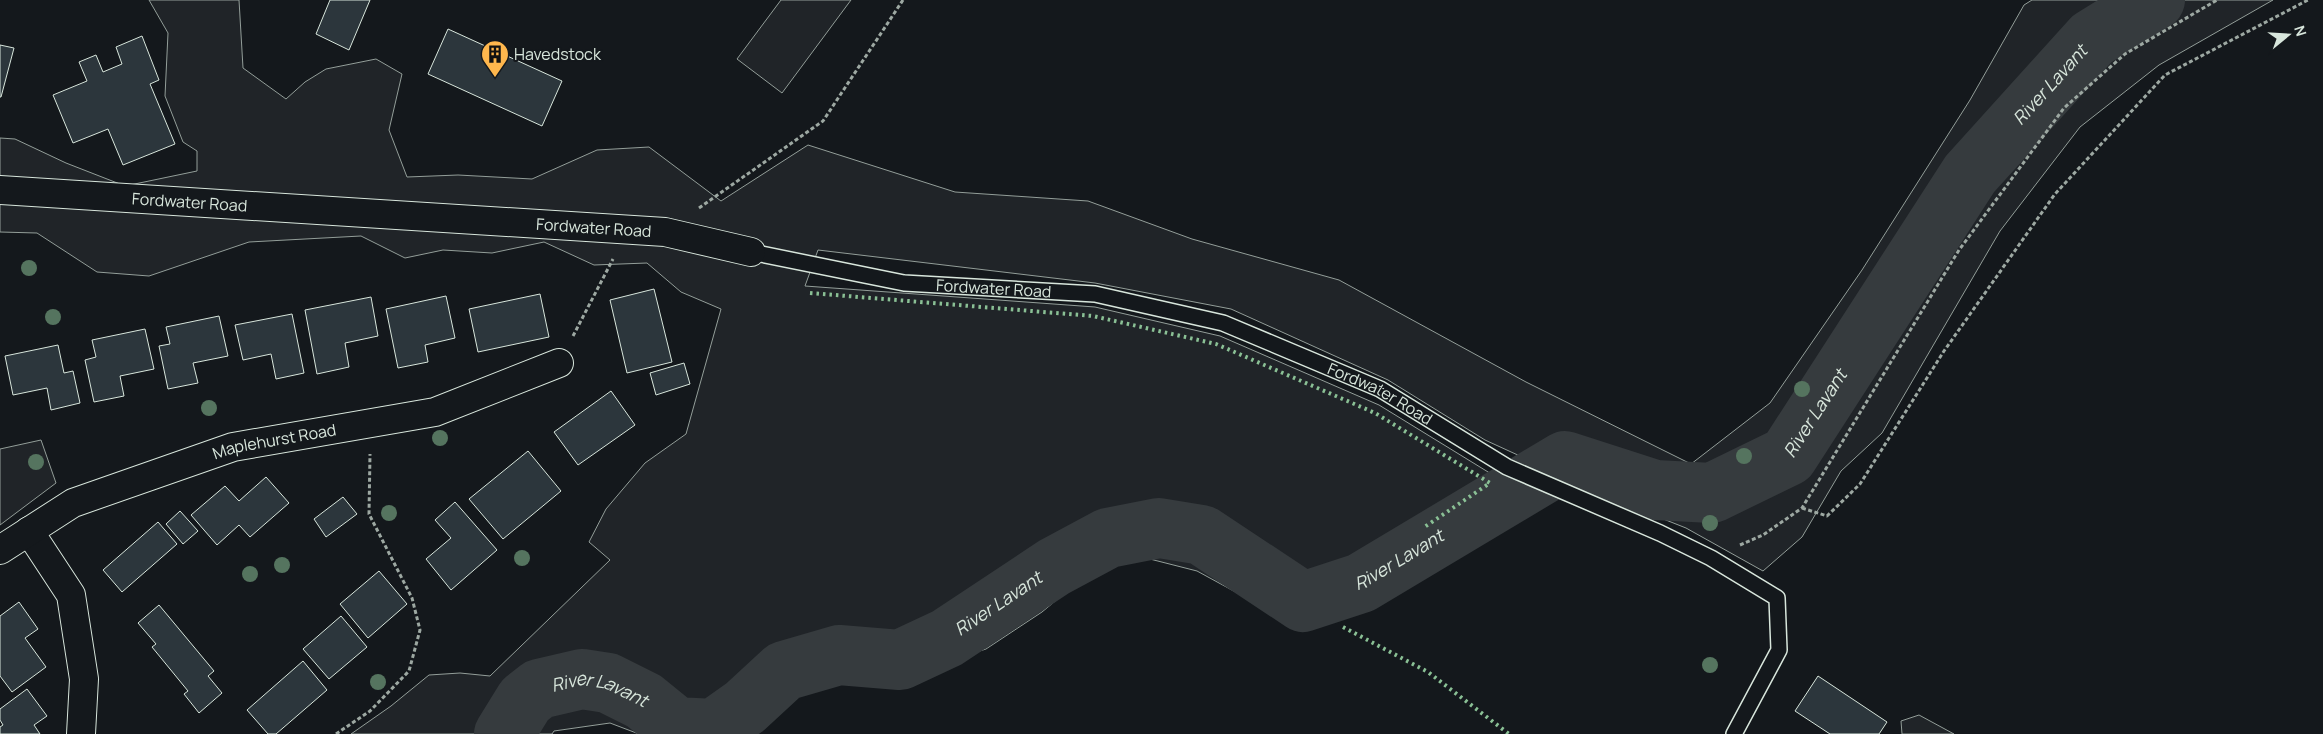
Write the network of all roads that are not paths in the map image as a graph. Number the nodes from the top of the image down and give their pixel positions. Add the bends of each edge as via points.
1 (0, 190) edge
2 (751, 252) joint
3 (559, 363) road end
4 (29, 531) junction
5 (0, 550) edge
6 (82, 734) edge
7 (1734, 734) edge

1 - 2 street, Fordwater Road via 665,232
2 - 7 lane, Fordwater Road via 904,283 1096,294 1223,323 1380,390 1516,471 1660,533 1711,558 1777,598 1779,650
3 - 4 street, Maplehurst Road via 435,412 233,446 73,503
4 - 5 street, Maplehurst Road
4 - 6 street via 71,595 84,679

